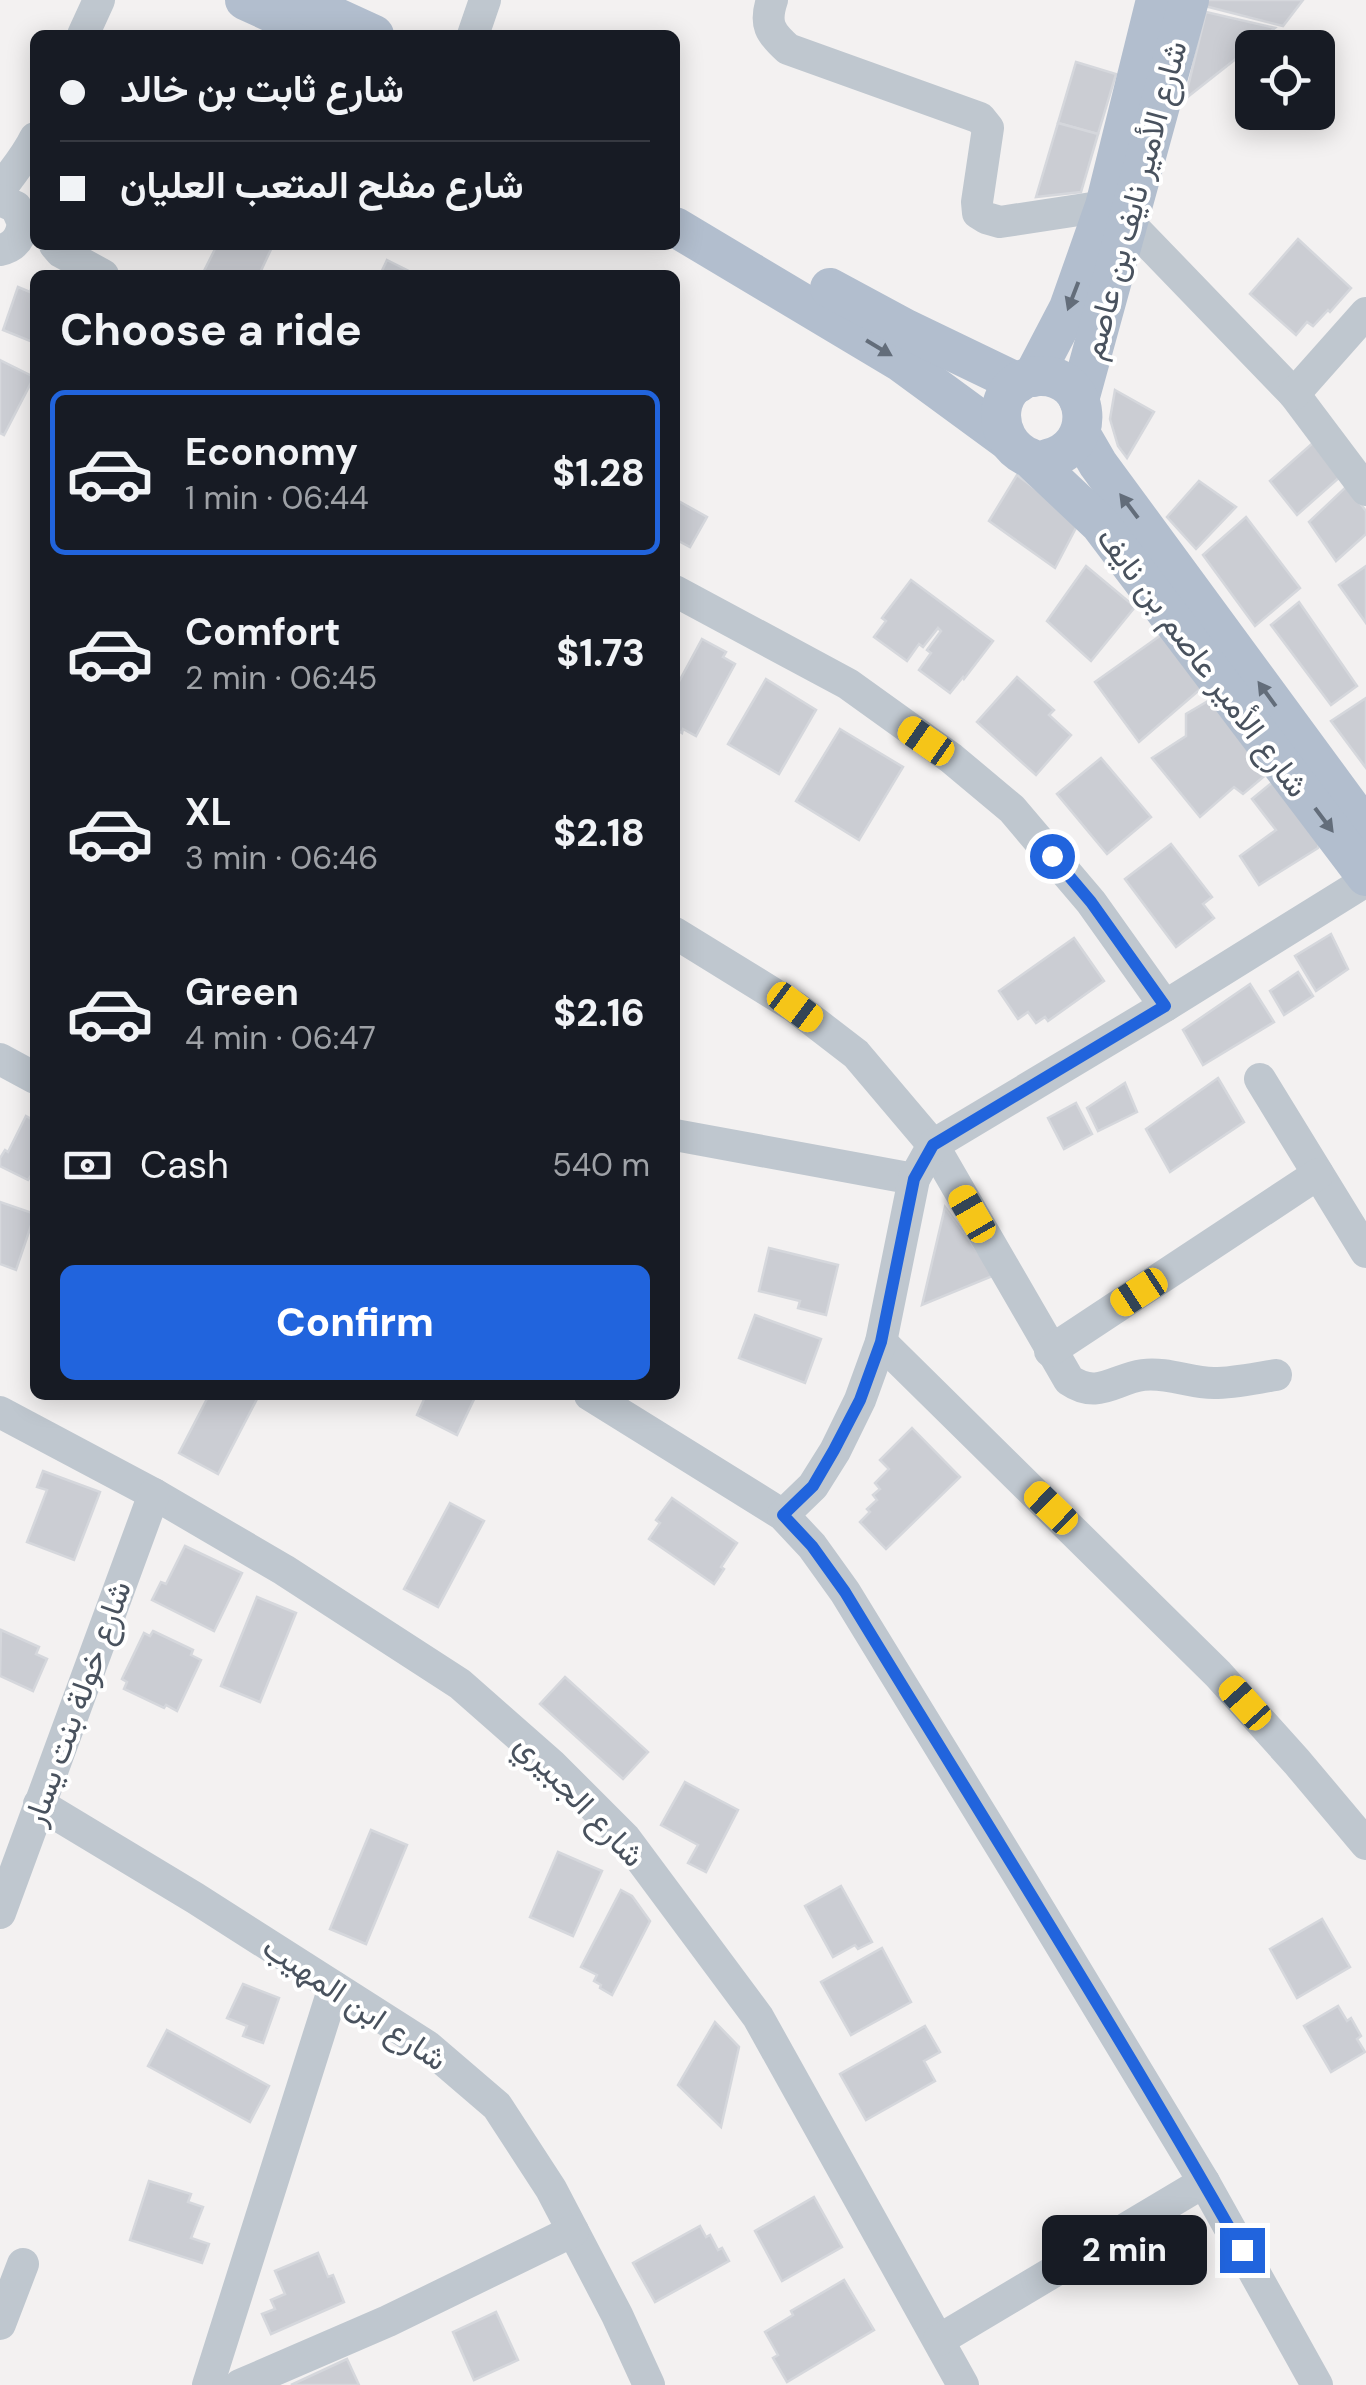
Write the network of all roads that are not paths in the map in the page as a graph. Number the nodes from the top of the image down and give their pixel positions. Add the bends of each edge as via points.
1 (99, 0) edge
2 (245, 0) edge
3 (298, 0) edge
4 (486, 0) edge
5 (772, 0) edge
6 (1156, 0) edge
7 (1189, 0) edge
8 (85, 30) edge
9 (310, 30) edge
10 (363, 30) edge
11 (475, 30) edge
12 (30, 152) edge
13 (680, 202) edge
14 (1117, 214) junction
15 (13, 222) edge
16 (680, 230) edge
17 (60, 250) edge
18 (94, 270) edge
19 (1364, 320) edge
20 (1026, 380) junction
21 (1294, 394) junction
22 (1080, 416) junction
23 (1027, 452) junction
24 (1366, 490) edge
25 (680, 594) edge
26 (1366, 829) edge
27 (1366, 878) edge
28 (680, 936) edge
29 (1165, 1006) junction
30 (0, 1059) edge
31 (30, 1075) edge
32 (1260, 1079) dead end
33 (680, 1136) edge
34 (933, 1145) junction
35 (1318, 1174) junction
36 (914, 1179) junction
37 (1366, 1252) edge
38 (881, 1342) junction
39 (1050, 1351) junction
40 (1276, 1375) dead end
41 (598, 1400) edge
42 (0, 1412) edge
43 (154, 1494) junction
44 (783, 1515) junction
45 (40, 1804) junction
46 (1364, 1836) edge
47 (0, 1913) edge
48 (334, 1987) junction
49 (1204, 2182) junction
50 (574, 2231) junction
51 (23, 2264) dead end
52 (0, 2324) edge
53 (939, 2340) junction
54 (208, 2385) edge
55 (240, 2385) edge
56 (649, 2385) edge
57 (963, 2385) edge
58 (1317, 2385) edge

1 - 8 street
2 - 9 main road
3 - 10 main road
4 - 11 street
5 - 14 street via 770,28 788,49 986,124 976,202 986,218
6 - 14 main road, شارع الأمير نايف بن عاصم
7 - 14 main road, شارع الأمير نايف بن عاصم
12 - 15 street
13 - 20 main road via 862,306
14 -> 20 main road, شارع الأمير نايف بن عاصم
14 - 21 street
14 - 22 main road, شارع الأمير نايف بن عاصم
16 -> 23 main road, شارع الأمير عاصم بن نايف via 901,362
17 - 18 street
19 - 21 street
20 - 22 main road via 1047,376 1072,388
20 - 23 main road via 1006,396 1000,413 1002,430
21 - 24 street
22 - 23 main road via 1071,448 1056,457
26 -> 22 main road, شارع الأمير عاصم بن نايف via 1098,464
23 -> 27 main road, شارع الأمير عاصم بن نايف via 1100,524
25 - 29 street via 848,684 1012,809 1091,902
27 - 29 street
28 - 34 street via 795,1007 856,1054
29 - 34 street
30 - 31 street
32 - 35 street
33 - 36 street
34 - 36 street
34 - 39 street
35 - 37 street
35 - 39 street
36 - 38 street
38 - 44 street via 834,1450 813,1486
38 - 46 street via 1205,1660
39 - 40 street via 1069,1380 1089,1390 1147,1375 1215,1383
41 - 44 street
42 - 43 street, شارع الجبيري
43 - 45 street, شارع خولة بنت يسار
43 - 53 street, شارع الجبيري via 460,1684 625,1838 758,2018
44 - 49 street via 845,1592
45 - 47 street, شارع خولة بنت يسار
45 - 48 street, شارع ابن المهيب
48 - 50 street, شارع ابن المهيب via 428,2046 497,2106
48 - 54 street
49 - 53 street
49 - 58 street
50 - 55 street
50 - 56 street, شارع ابن المهيب
51 - 52 street
53 - 57 street, شارع الجبيري

